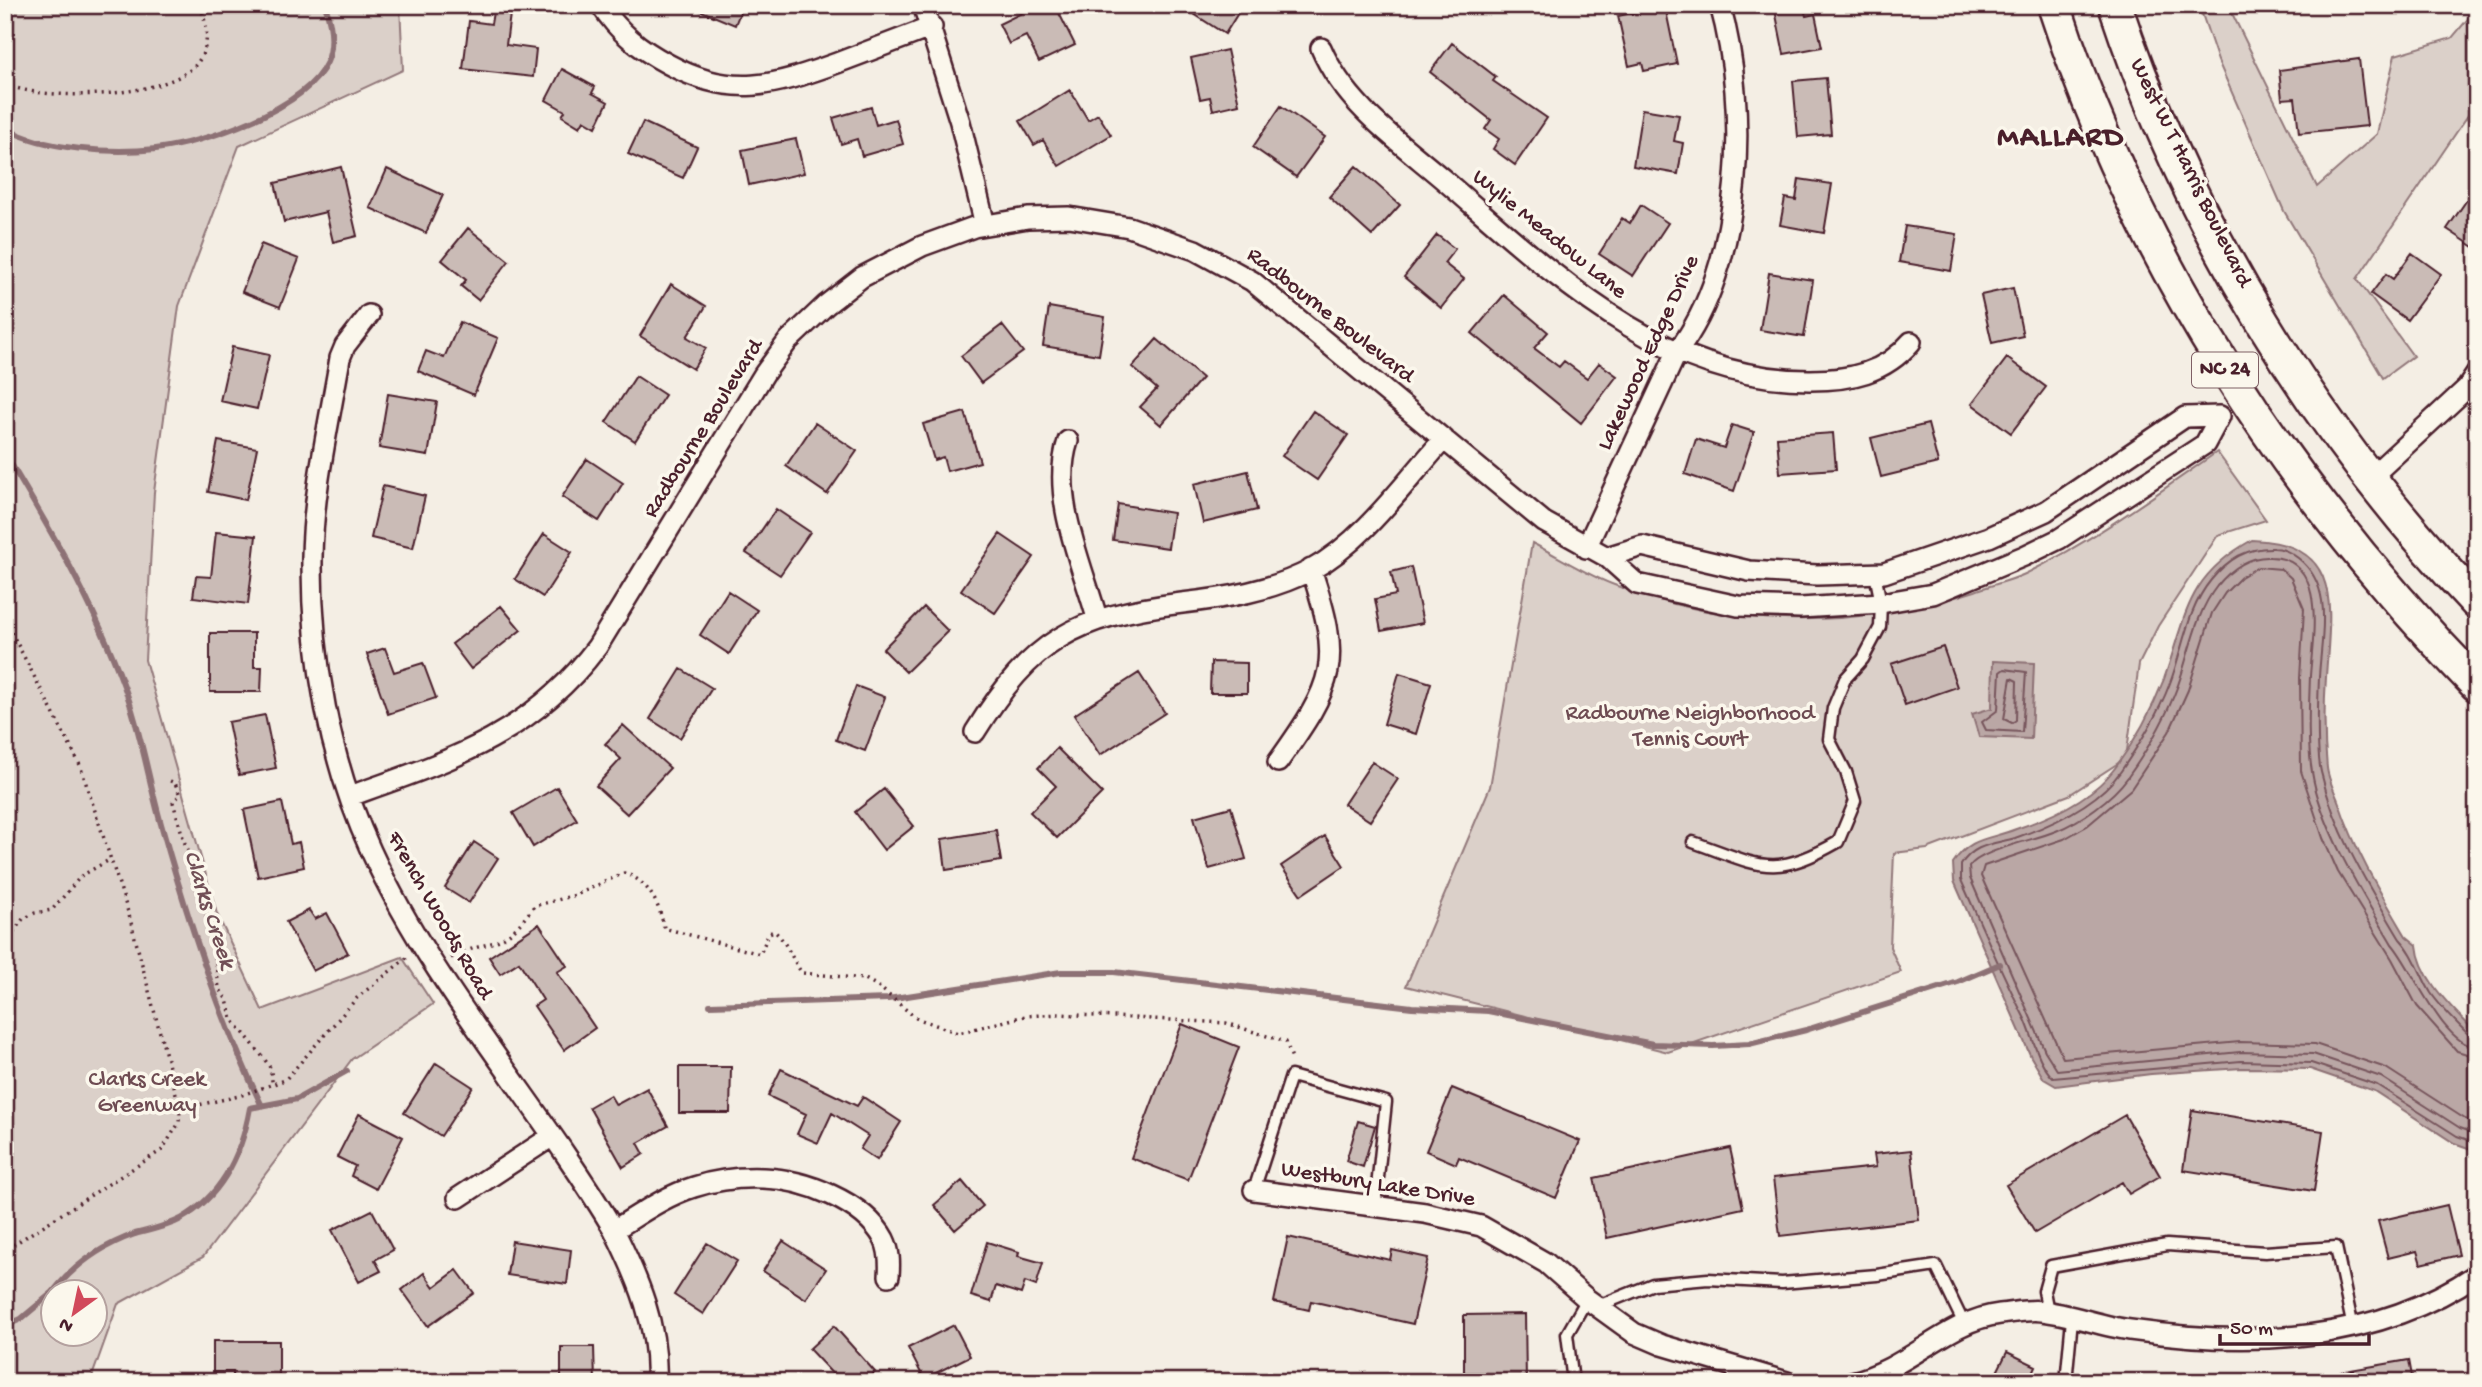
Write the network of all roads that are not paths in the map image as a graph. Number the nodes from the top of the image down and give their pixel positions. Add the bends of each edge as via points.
1 (601, 5) edge
2 (923, 5) edge
3 (1720, 5) edge
4 (2054, 5) edge
5 (2115, 5) edge
6 (932, 27) junction
7 (1321, 48) dead end
8 (985, 225) junction
9 (369, 315) dead end
10 (1911, 342) dead end
11 (1677, 352) junction
12 (2477, 373) edge
13 (2234, 409) junction
14 (1444, 439) junction
15 (1068, 441) dead end
16 (2370, 478) junction
17 (1586, 548) junction
18 (1607, 557) junction
19 (2362, 559) junction
20 (1311, 569) junction
21 (1875, 574) junction
22 (1881, 603) junction
23 (2477, 603) edge
24 (1097, 618) junction
25 (2477, 658) edge
26 (2477, 685) edge
27 (975, 732) dead end
28 (1278, 762) dead end
29 (350, 796) junction
30 (1693, 842) dead end
31 (551, 1137) junction
32 (1254, 1189) joint
33 (458, 1198) dead end
34 (1375, 1206) junction
35 (614, 1230) junction
36 (2477, 1274) edge
37 (889, 1276) dead end
38 (1593, 1303) junction
39 (2048, 1312) junction
40 (2072, 1319) junction
41 (1964, 1324) junction
42 (2353, 1328) junction
43 (1734, 1374) edge
44 (656, 1382) edge
45 (1573, 1382) edge
46 (1787, 1382) edge
47 (1852, 1382) edge
48 (2066, 1382) edge

1 - 6 street via 612,22 644,51 680,71 732,87 787,81
2 - 6 street
3 - 11 street, Lakewood Edge Drive via 1735,79 1738,129 1733,201 1708,294
4 - 13 main road, NC 24 via 2093,114 2207,340
5 - 16 main road, West W T Harris Boulevard / NC 24 via 2166,134 2217,239 2285,357
6 - 8 street
7 - 11 street, Wylie Meadow Lane via 1338,82 1364,110 1468,200 1584,298
8 - 14 street, Radbourne Boulevard via 1028,218 1089,219 1129,227 1195,250 1252,281
8 - 29 street, Radbourne Boulevard via 922,246 862,277 788,341 597,647 539,709 472,751
9 - 29 street, French Woods Road via 340,358 320,474 312,558 319,674
10 - 11 street, Wylie Meadow Lane via 1876,370 1828,380 1790,381 1735,373
11 - 17 street, Lakewood Edge Drive
12 - 16 street via 2467,388
13 - 19 main road, NC 24
13 - 21 street via 2185,416 2046,511 1989,537
13 - 22 street, Radbourne Boulevard via 2205,444 2059,539 1933,594
14 - 17 street, Radbourne Boulevard via 1544,522
14 - 20 street via 1354,537
15 - 24 street via 1061,491
16 - 23 main road, West W T Harris Boulevard / NC 24
17 - 18 street, Radbourne Boulevard
18 - 21 street via 1642,546 1749,571
18 - 22 street, Radbourne Boulevard via 1637,584 1738,606
19 - 25 main road
19 - 26 main road, NC 24
20 - 24 street via 1251,592
20 - 28 street via 1329,628 1329,666 1312,713
21 - 22 lane
22 - 30 lane via 1880,627 1833,708 1829,739 1856,801 1838,842 1791,864 1765,867
24 - 27 street via 1031,660 997,698
29 - 31 street, French Woods Road via 371,852 422,946
31 - 33 street
31 - 35 street, French Woods Road
32 - 34 street, Westbury Lake Drive
32 - 34 lane via 1291,1076 1386,1101
34 - 38 street, Westbury Lake Drive via 1481,1226 1546,1263
35 - 37 street via 696,1186 729,1179 779,1180 810,1187 858,1212 886,1242
35 - 44 street, French Woods Road via 649,1314
36 - 42 street via 2419,1307
38 - 41 lane via 1653,1284 1708,1279 1782,1283 1936,1266
38 - 43 street, Westbury Lake Drive via 1634,1333
38 - 45 lane via 1567,1334
39 - 40 street
39 - 41 street via 1996,1315
39 - 42 lane via 2045,1291 2051,1266 2166,1245 2265,1252 2336,1247
40 - 42 street via 2183,1335 2291,1338
40 - 48 lane
41 - 47 street via 1897,1366
43 - 46 street, Westbury Lake Drive

